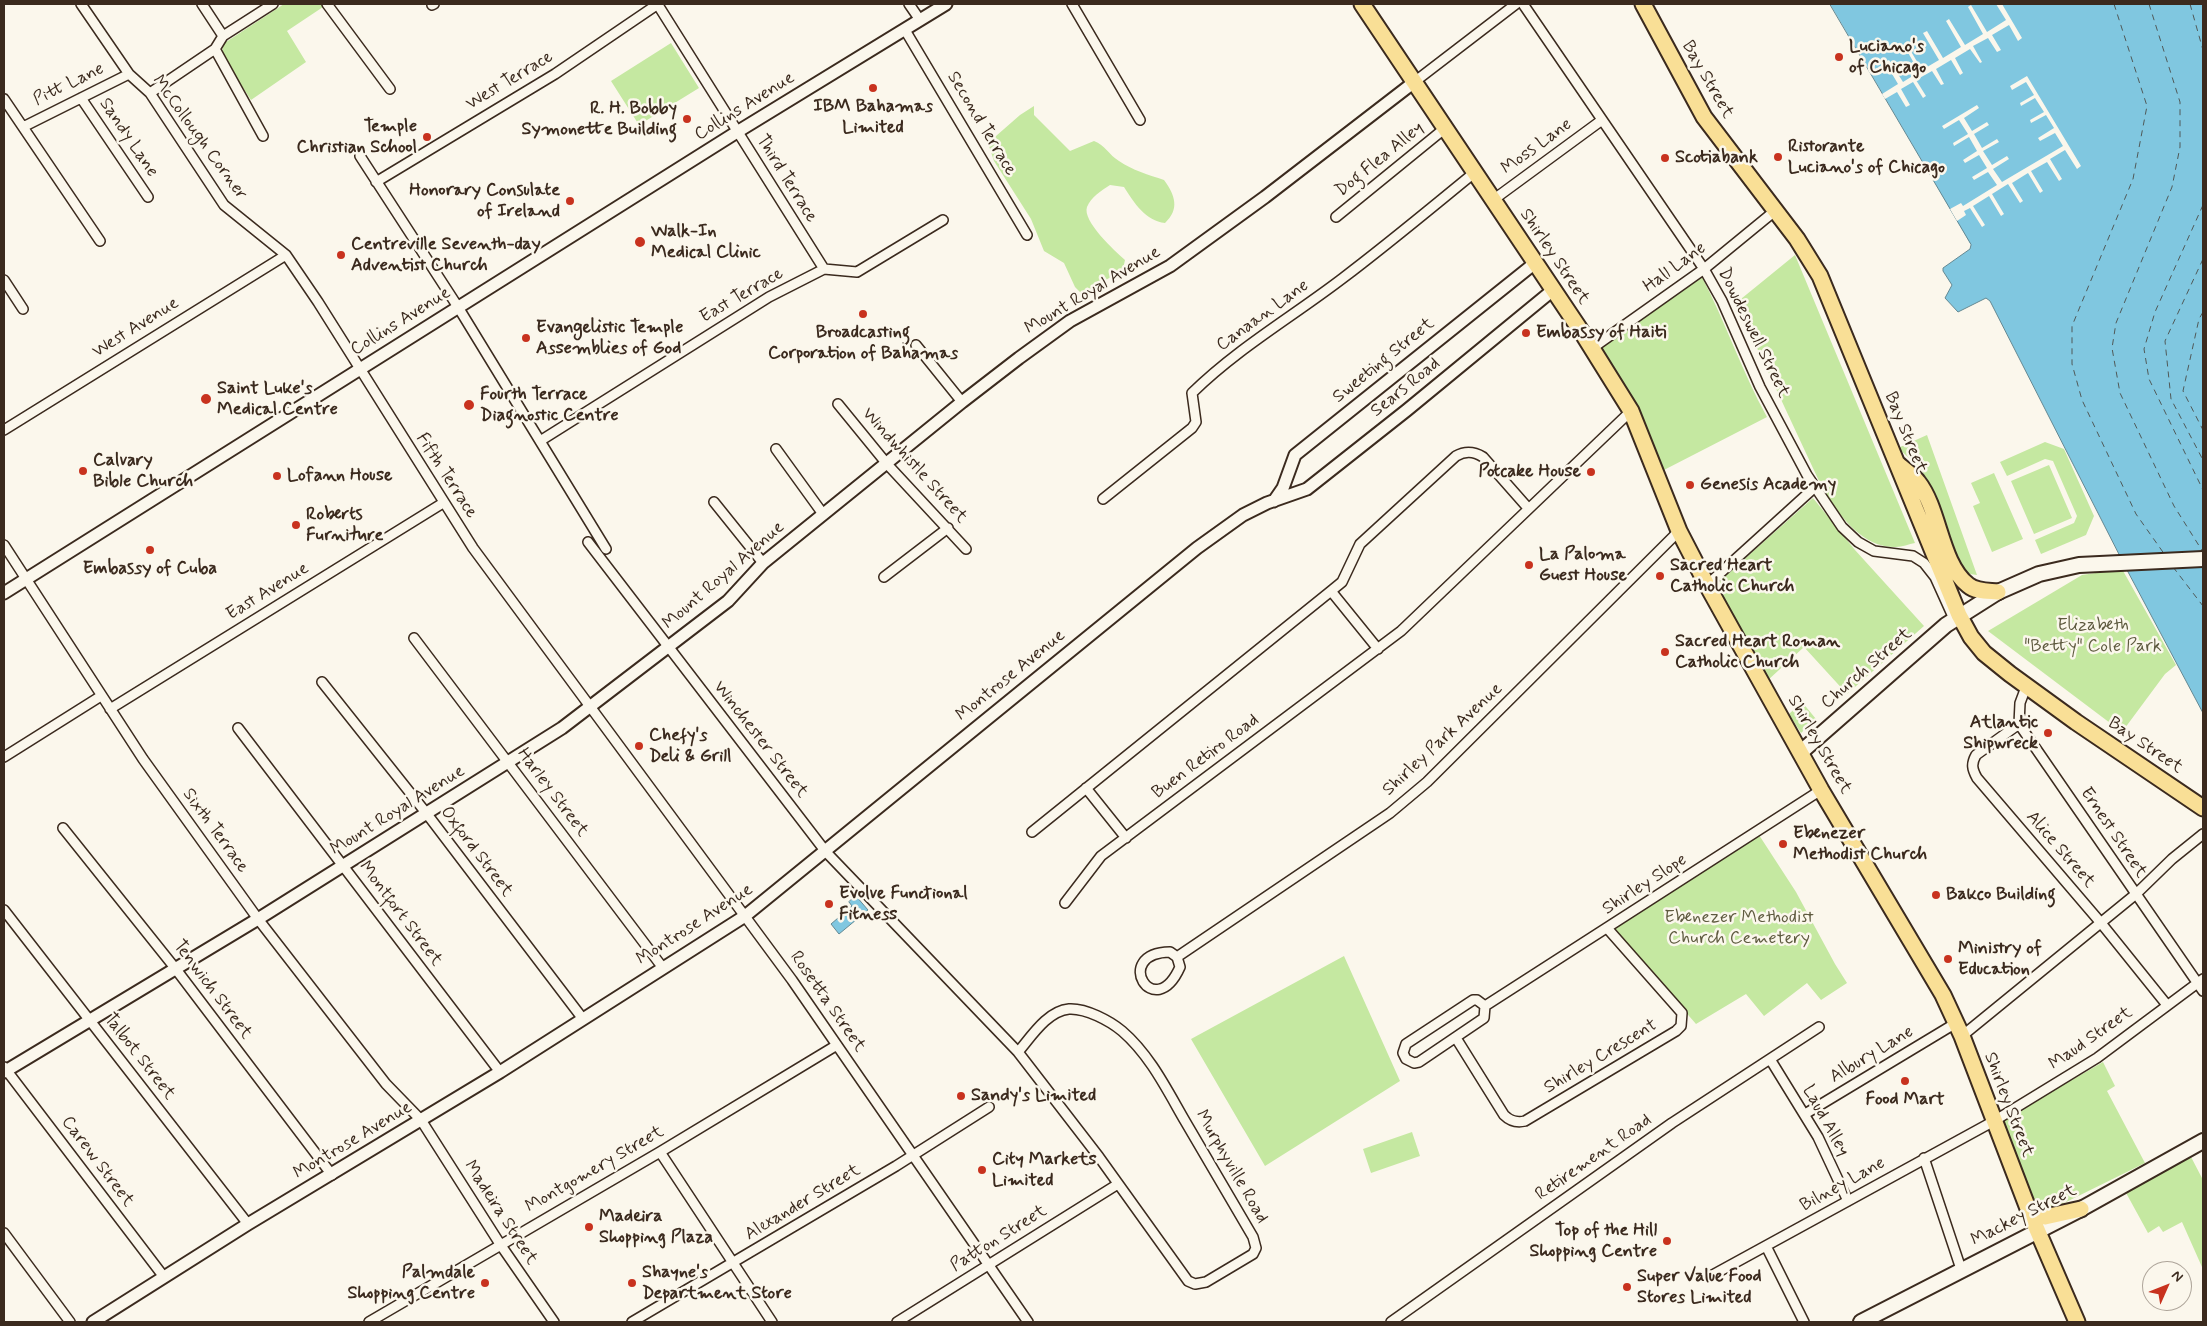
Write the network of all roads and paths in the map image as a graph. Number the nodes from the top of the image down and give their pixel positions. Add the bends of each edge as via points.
1 (81, 4) edge
2 (202, 4) edge
3 (273, 4) edge
4 (327, 4) edge
5 (658, 4) edge
6 (909, 4) edge
7 (946, 4) edge
8 (1072, 4) edge
9 (1362, 4) edge
10 (1516, 4) edge
11 (1523, 4) edge
12 (1643, 4) edge
13 (920, 20) junction
14 (905, 30) junction
15 (222, 36) junction
16 (215, 49) junction
17 (129, 74) junction
18 (1413, 83) junction
19 (390, 89) dead end
20 (150, 93) junction
21 (81, 98) junction
22 (4, 99) edge
23 (1140, 120) dead end
24 (1602, 120) junction
25 (23, 126) junction
26 (1444, 129) junction
27 (737, 132) junction
28 (264, 136) dead end
29 (360, 156) dead end
30 (1474, 174) junction
31 (376, 182) junction
32 (148, 197) dead end
33 (1493, 200) junction
34 (1776, 210) junction
35 (1336, 217) dead end
36 (943, 220) dead end
37 (1028, 235) dead end
38 (100, 241) dead end
39 (286, 255) junction
40 (1535, 263) junction
41 (824, 269) junction
42 (1704, 269) junction
43 (4, 280) edge
44 (1553, 290) junction
45 (458, 307) junction
46 (23, 309) dead end
47 (916, 345) dead end
48 (1591, 349) junction
49 (359, 368) junction
50 (962, 402) junction
51 (838, 404) dead end
52 (1631, 411) junction
53 (4, 430) edge
54 (540, 441) junction
55 (776, 449) dead end
56 (1895, 461) junction
57 (887, 464) junction
58 (1815, 487) junction
59 (1102, 500) dead end
60 (1274, 501) junction
61 (714, 502) dead end
62 (443, 503) junction
63 (1528, 508) junction
64 (823, 514) junction
65 (948, 528) junction
66 (1679, 531) junction
67 (588, 542) dead end
68 (4, 545) edge
69 (606, 549) dead end
70 (966, 549) dead end
71 (2203, 559) edge
72 (763, 563) junction
73 (884, 577) dead end
74 (24, 580) junction
75 (1707, 585) junction
76 (1332, 591) junction
77 (1998, 592) junction
78 (4, 593) edge
79 (1956, 617) junction
80 (414, 638) dead end
81 (668, 647) junction
82 (1378, 649) junction
83 (322, 682) dead end
84 (2026, 687) junction
85 (101, 696) junction
86 (589, 708) junction
87 (110, 709) junction
88 (2019, 724) junction
89 (238, 728) dead end
90 (1801, 752) junction
91 (4, 757) edge
92 (509, 762) junction
93 (1086, 788) junction
94 (1821, 790) junction
95 (2203, 808) edge
96 (427, 814) junction
97 (63, 828) dead end
98 (1032, 832) dead end
99 (2203, 834) edge
100 (1126, 838) junction
101 (826, 852) junction
102 (342, 865) junction
103 (2136, 894) junction
104 (1065, 903) dead end
105 (4, 910) edge
106 (745, 916) junction
107 (258, 919) junction
108 (2101, 923) junction
109 (1608, 928) junction
110 (1177, 957) junction
111 (175, 968) junction
112 (663, 968) junction
113 (2201, 984) edge
114 (2167, 1005) junction
115 (1484, 1006) junction
116 (583, 1019) junction
117 (90, 1020) junction
118 (1819, 1027) dead end
119 (1959, 1030) junction
120 (1456, 1038) junction
121 (837, 1045) junction
122 (1018, 1052) junction
123 (1770, 1058) junction
124 (5, 1070) edge
125 (500, 1072) junction
126 (989, 1107) dead end
127 (1805, 1114) junction
128 (421, 1120) junction
129 (1994, 1121) junction
130 (2203, 1142) edge
131 (660, 1152) junction
132 (914, 1156) junction
133 (1924, 1158) junction
134 (332, 1175) junction
135 (1118, 1184) junction
136 (1848, 1201) junction
137 (2081, 1209) junction
138 (2029, 1211) junction
139 (248, 1224) junction
140 (2037, 1230) junction
141 (4, 1233) edge
142 (500, 1244) junction
143 (1766, 1246) junction
144 (733, 1264) junction
145 (988, 1265) junction
146 (1961, 1269) junction
147 (164, 1277) junction
148 (1709, 1277) dead end
149 (70, 1322) edge
150 (93, 1322) edge
151 (369, 1322) edge
152 (554, 1322) edge
153 (632, 1322) edge
154 (772, 1322) edge
155 (897, 1322) edge
156 (1028, 1322) edge
157 (1391, 1322) edge
158 (1804, 1322) edge
159 (1862, 1322) edge
160 (2077, 1322) edge

1 - 17 street, McCollough Corner
2 - 15 street
3 - 15 street
4 - 19 street
5 - 27 street, Third Terrace
5 - 31 street, West Terrace via 555,74
6 - 13 street
7 - 13 street, Collins Avenue
8 - 23 street
9 - 18 highway, Shirley Street
10 - 18 street
11 - 24 street, Dowdeswell Street
12 - 34 highway, Bay Street via 1704,116
13 - 14 street, Collins Avenue
14 - 27 street, Collins Avenue
14 - 37 street, Second Terrace
15 - 16 street
16 - 20 street
16 - 28 street
17 - 20 street, McCollough Corner
17 - 21 street, Pitt Lane
18 - 26 highway, Shirley Street
18 - 50 street, Mount Royal Avenue via 1178,260 1070,321
20 - 39 street, McCollough Corner via 224,205
21 - 25 street, Pitt Lane
21 - 32 street, Sandy Lane
22 - 25 street
24 - 33 street, Moss Lane
24 - 42 street, Dowdeswell Street
25 - 38 street
26 - 30 highway, Shirley Street
26 - 35 street, Dog Flea Alley
27 - 41 street, Third Terrace
27 - 45 street, Collins Avenue
29 - 31 street
30 - 33 highway, Shirley Street
30 - 59 street, Canaan Lane via 1342,279 1234,354 1192,394 1196,422 1192,428
31 - 45 street
33 - 40 highway, Shirley Street
34 - 42 street, Hall Lane
34 - 56 highway, Bay Street via 1820,276
36 - 41 street via 857,272
39 - 49 street, Fifth Terrace
39 - 53 street, West Avenue
40 - 44 highway, Shirley Street
40 - 60 street, Sweeting Street via 1295,455 1284,488
41 - 54 street, East Terrace via 769,297
42 - 48 street, Hall Lane
42 - 58 street, Dowdeswell Street via 1722,301 1760,387
43 - 46 street
44 - 48 highway, Shirley Street
44 - 60 street, Sears Road via 1307,489
45 - 49 street, Collins Avenue
45 - 54 street
47 - 50 street
48 - 52 highway, Shirley Street
49 - 62 street, Fifth Terrace
49 - 74 street, Collins Avenue
50 - 57 street, Mount Royal Avenue
51 - 57 street, Windwhistle Street
52 - 63 street, Buen Retiro Road
52 - 66 highway, Shirley Street
54 - 69 street
55 - 64 street
56 - 77 highway via 1918,482 1960,576 1976,590
56 - 79 highway, Bay Street
57 - 64 street, Mount Royal Avenue
57 - 65 street, Windwhistle Street
58 - 75 street
58 - 79 street, Dowdeswell Street via 1842,527 1865,547 1913,556 1924,563
60 - 101 street, Montrose Avenue via 1243,515 1197,548
61 - 72 street
62 - 86 street, Fifth Terrace
62 - 87 street, East Avenue
63 - 76 street via 1483,457 1463,452 1360,544 1342,582
63 - 82 street, Buen Retiro Road via 1401,631
64 - 72 street, Mount Royal Avenue
65 - 70 street, Windwhistle Street
65 - 73 street
66 - 75 highway, Shirley Street
66 - 110 street, Shirley Park Avenue via 1428,782 1390,813
67 - 81 street, Winchester Street
68 - 74 street, Sixth Terrace
71 - 77 main road, Church Street via 2080,566 2039,574
72 - 81 street, Mount Royal Avenue via 728,601
74 - 78 street, Collins Avenue
74 - 85 street, Sixth Terrace
75 - 90 highway, Shirley Street
76 - 82 street
76 - 93 street
77 - 79 main road, Church Street
79 - 84 highway, Bay Street via 1984,653
79 - 90 main road, Church Street
80 - 92 street, Harley Street
81 - 86 street, Mount Royal Avenue
81 - 101 street, Winchester Street
82 - 100 street, Buen Retiro Road
83 - 96 street, Oxford Street
84 - 88 street via 2020,703
84 - 95 highway, Bay Street
85 - 87 street, Sixth Terrace
85 - 91 street
86 - 92 street, Mount Royal Avenue
86 - 106 street, Rosetta Street
87 - 107 street, Sixth Terrace
88 - 103 street, Ernest Street
88 - 108 street, Alice Street via 1976,755 1972,770
89 - 102 street, Montfort Street
90 - 94 highway, Shirley Street
92 - 96 street, Mount Royal Avenue
92 - 112 street, Harley Street
93 - 98 street
93 - 100 street
94 - 109 street, Shirley Slope
94 - 119 highway, Shirley Street via 1943,995
96 - 102 street, Mount Royal Avenue
96 - 116 street, Oxford Street
97 - 111 street, Tenwich Street
99 - 103 street, Albury Lane
100 - 104 street, Buen Retiro Road via 1101,856
101 - 106 street, Montrose Avenue
101 - 122 street, Murphyville Road
102 - 107 street, Mount Royal Avenue
102 - 125 street, Montfort Street
103 - 108 street, Albury Lane
103 - 113 street, Ernest Street
105 - 117 street, Talbot Street
106 - 112 street, Montrose Avenue
106 - 121 street, Rosetta Street
107 - 111 street, Mount Royal Avenue
107 - 128 street, Sixth Terrace via 386,1084
108 - 114 street, Alice Street
108 - 119 street, Albury Lane
109 - 115 street, Shirley Slope
109 - 120 street, Shirley Crescent via 1682,1013 1681,1026 1676,1031 1518,1122 1504,1114
110 - 110 street via 1180,968 1170,982 1155,990 1142,983 1140,968 1152,956 1170,952
111 - 117 street, Mount Royal Avenue
111 - 134 street, Tenwich Street
112 - 116 street, Montrose Avenue
113 - 114 street, Maud Street
114 - 129 street, Maud Street via 2098,1058
115 - 120 street, Shirley Slope via 1484,1018
115 - 120 street, Shirley Slope via 1477,1000 1468,1003 1406,1044 1404,1056 1410,1062 1419,1062
116 - 125 street, Montrose Avenue
117 - 124 street, Mount Royal Avenue
117 - 139 street, Talbot Street
118 - 123 street, Retirement Road
119 - 127 street, Albury Lane
119 - 129 highway, Shirley Street
121 - 131 street, Montgomery Street
121 - 132 street, Rosetta Street
122 - 135 street, Murphyville Road
122 - 135 street, Murphyville Road via 1048,1019 1070,1009 1107,1021 1121,1031 1160,1078 1253,1237 1256,1248 1253,1254 1206,1282 1195,1284 1188,1281
123 - 127 street, Laud Alley
123 - 157 street, Retirement Road via 1672,1123
124 - 147 street, Carew Street
125 - 128 street, Montrose Avenue
126 - 132 street, Alexander Street
127 - 136 street, Laud Alley
128 - 134 street, Montrose Avenue
128 - 142 street, Madeira Street
129 - 133 street, Bilney Lane
129 - 138 highway, Shirley Street
130 - 137 main road, Mackey Street
131 - 142 street, Montgomery Street
131 - 144 street
132 - 144 street, Alexander Street
132 - 145 street, Rosetta Street
133 - 136 street, Bilney Lane
133 - 146 street
134 - 139 street, Montrose Avenue
135 - 145 street, Patton Street
136 - 143 street, Bilney Lane
137 - 138 highway via 2045,1217
137 - 140 main road, Mackey Street
138 - 140 highway, Shirley Street
139 - 147 street, Montrose Avenue
140 - 146 main road, Mackey Street
140 - 160 highway, Shirley Street
141 - 149 street
142 - 151 street, Montgomery Street
142 - 152 street, Madeira Street
143 - 148 street, Bilney Lane
143 - 158 street
144 - 153 street, Alexander Street
144 - 154 street
145 - 155 street, Patton Street
145 - 156 street, Rosetta Street
146 - 159 main road, Mackey Street
147 - 150 street, Montrose Avenue

